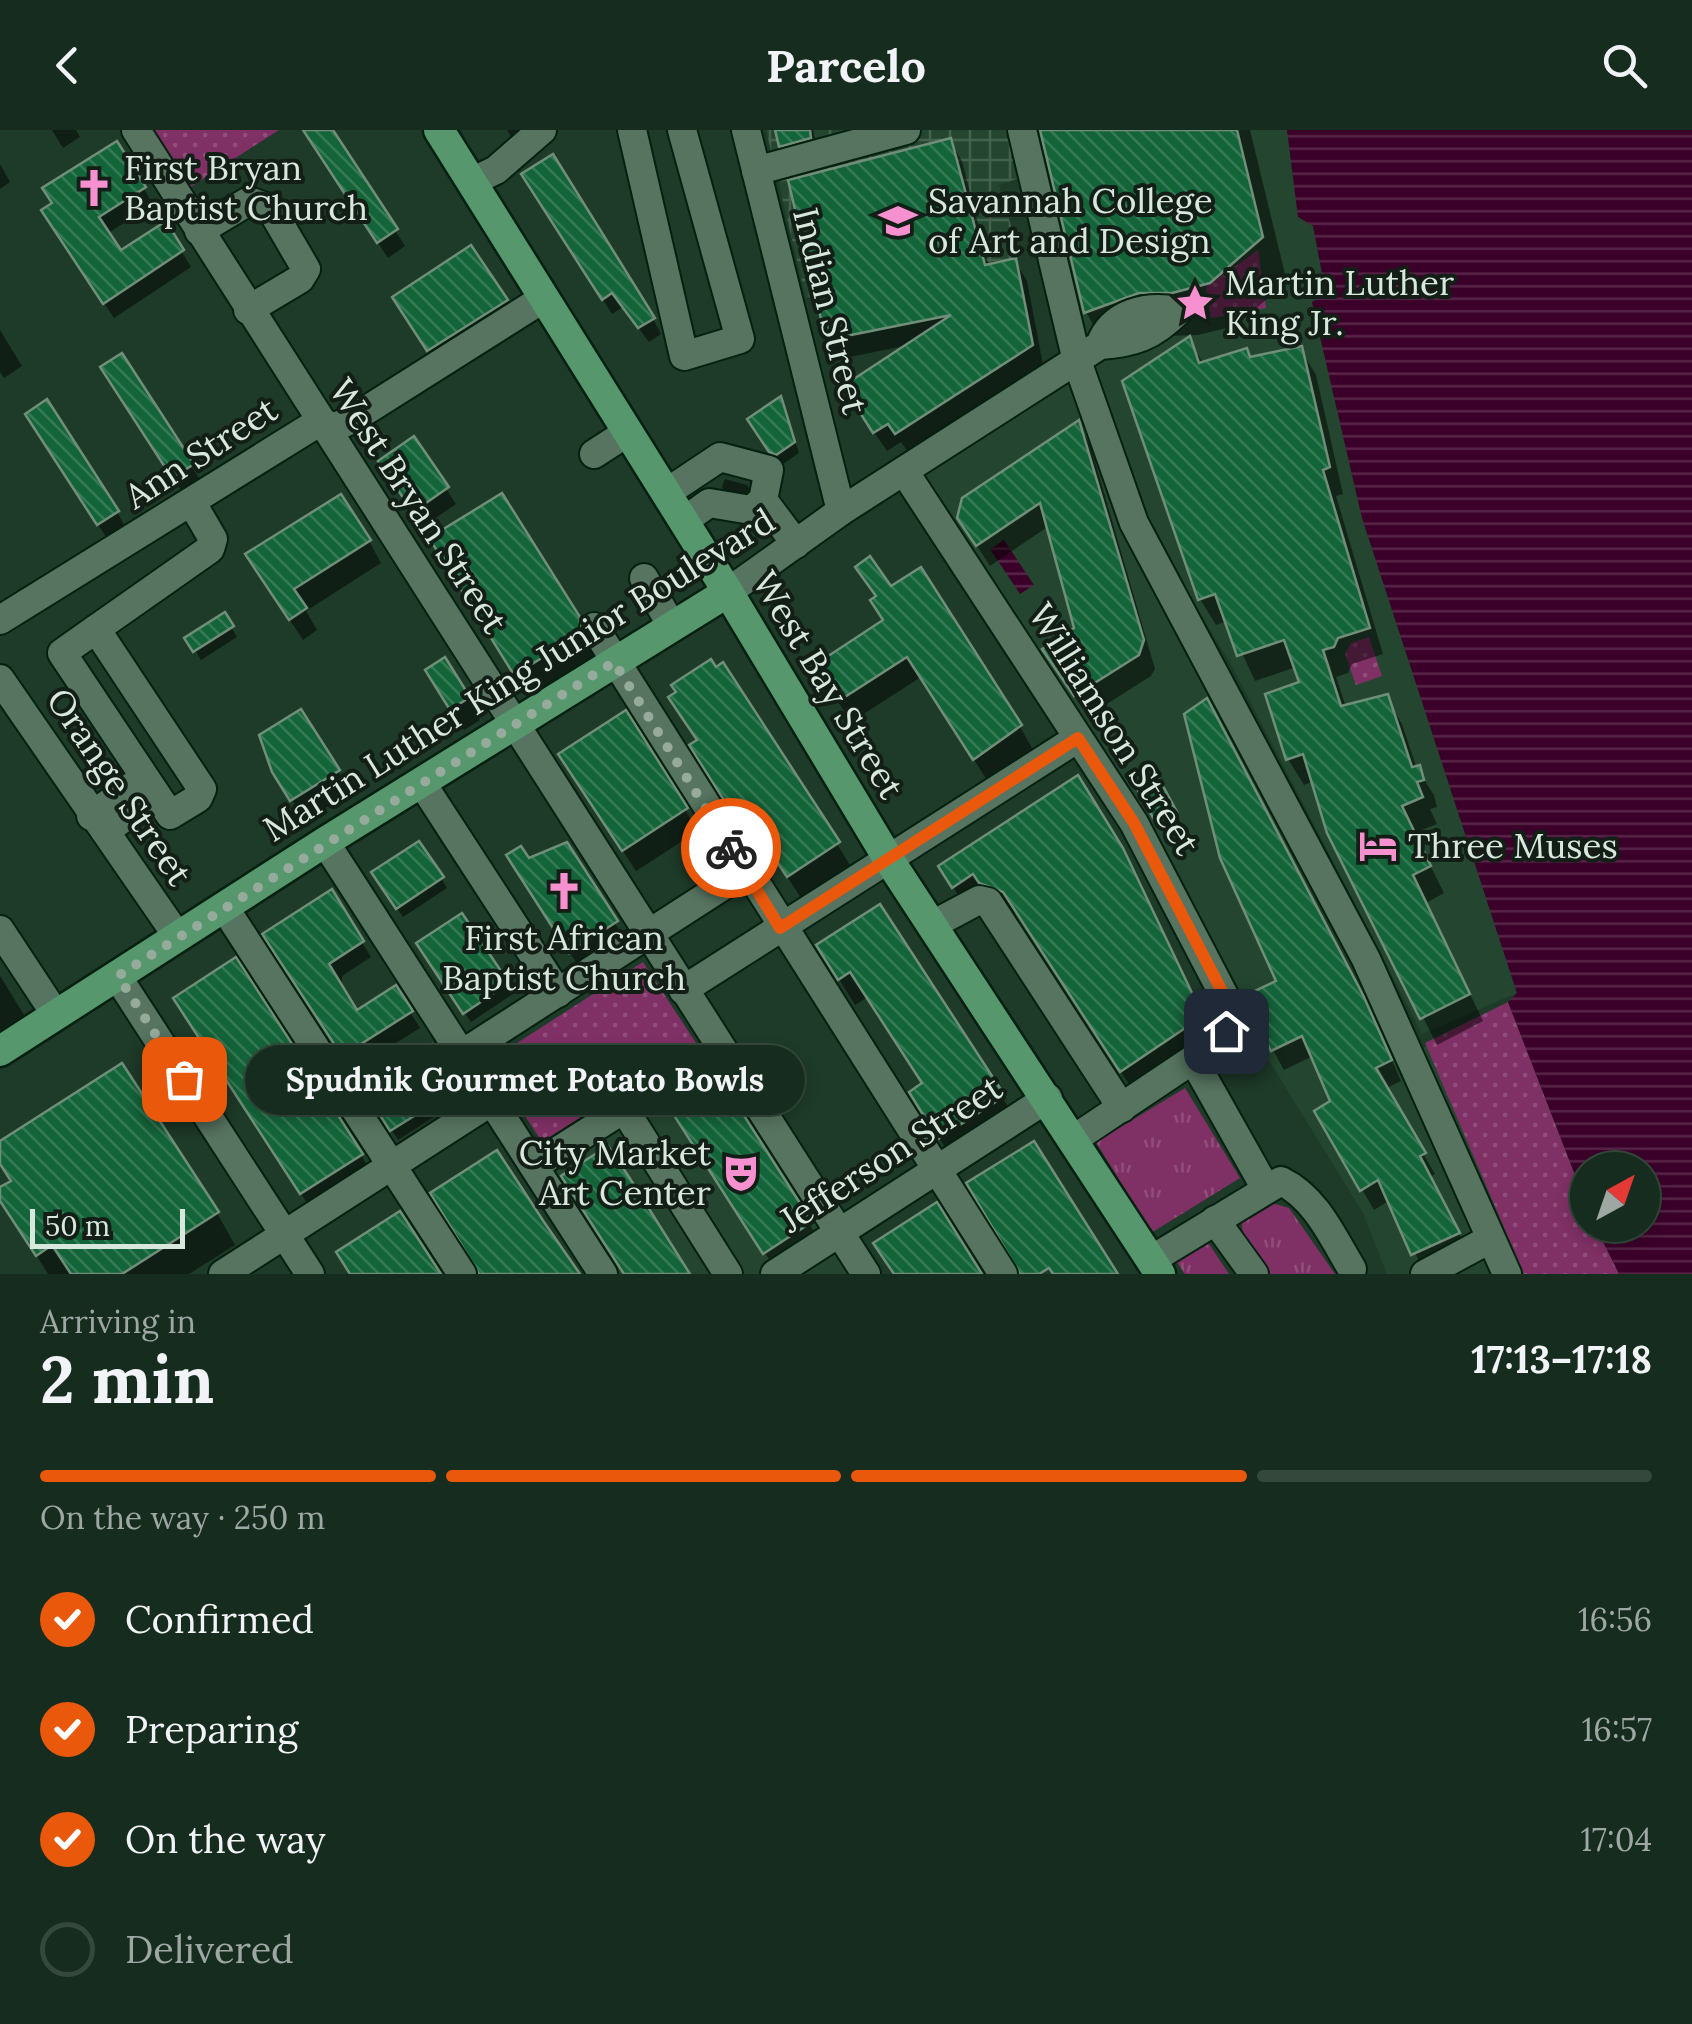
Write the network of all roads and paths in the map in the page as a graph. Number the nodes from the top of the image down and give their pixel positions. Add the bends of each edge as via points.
1 (136, 130) edge
2 (439, 130) edge
3 (542, 130) edge
4 (632, 130) edge
5 (682, 130) edge
6 (746, 130) edge
7 (906, 130) edge
8 (1022, 130) edge
9 (824, 141) edge
10 (756, 171) junction
11 (471, 182) junction
12 (199, 230) junction
13 (544, 298) junction
14 (248, 310) junction
15 (1089, 353) junction
16 (319, 422) junction
17 (628, 432) junction
18 (594, 454) dead end
19 (904, 471) junction
20 (666, 493) junction
21 (763, 500) junction
22 (192, 503) junction
23 (842, 511) junction
24 (684, 521) junction
25 (796, 544) junction
26 (644, 578) dead end
27 (728, 592) junction
28 (0, 620) edge
29 (672, 626) junction
30 (594, 627) dead end
31 (96, 630) junction
32 (614, 662) junction
33 (0, 678) edge
34 (513, 725) junction
35 (1078, 738) junction
36 (421, 782) junction
37 (148, 788) junction
38 (98, 824) junction
39 (325, 842) junction
40 (889, 860) junction
41 (746, 872) junction
42 (224, 907) junction
43 (934, 924) junction
44 (780, 928) junction
45 (0, 930) edge
46 (648, 936) junction
47 (178, 937) junction
48 (118, 976) junction
49 (683, 990) junction
50 (558, 994) junction
51 (56, 1015) junction
52 (720, 1048) junction
53 (0, 1050) edge
54 (462, 1054) junction
55 (1194, 1061) junction
56 (1048, 1098) junction
57 (492, 1102) junction
58 (1122, 1108) junction
59 (624, 1109) junction
60 (1074, 1139) junction
61 (390, 1166) junction
62 (534, 1166) junction
63 (937, 1171) junction
64 (1266, 1189) junction
65 (1215, 1220) junction
66 (839, 1233) junction
67 (284, 1235) junction
68 (1490, 1239) junction
69 (1156, 1267) edge
70 (1352, 1269) dead end
71 (223, 1274) edge
72 (310, 1274) edge
73 (462, 1274) edge
74 (604, 1274) edge
75 (728, 1274) edge
76 (775, 1274) edge
77 (866, 1274) edge
78 (1003, 1274) edge
79 (1254, 1274) edge
80 (1426, 1274) edge
81 (1507, 1274) edge

1 - 12 street, West Bryan Street
2 - 11 main road, West Bay Street
3 - 11 street via 496,170
4 - 5 street via 684,356 740,339
6 - 10 street, Indian Street
7 - 9 street
8 - 15 street via 1061,292
9 - 10 street
10 - 23 street, Indian Street
11 - 13 main road, West Bay Street
12 - 14 street, West Bryan Street
12 - 14 street via 256,200 279,222 304,274
13 - 16 street, Ann Street via 351,420 335,427
13 - 17 main road, West Bay Street
14 - 16 street, West Bryan Street
15 - 19 street, Martin Luther King Junior Boulevard
15 - 68 street via 1134,522 1366,959
16 - 22 street, Ann Street
16 - 34 street, West Bryan Street
17 - 18 street
17 - 20 main road, West Bay Street
19 - 23 street, Martin Luther King Junior Boulevard
19 - 35 street, Williamson Street
20 - 21 street via 720,457 769,470
20 - 24 main road, West Bay Street
21 - 24 street via 751,510 709,503
21 - 25 street
22 - 28 street, Ann Street
22 - 31 street via 213,539 210,549
23 - 25 street, Martin Luther King Junior Boulevard
24 - 27 main road, West Bay Street
25 - 27 street, Martin Luther King Junior Boulevard
26 - 29 street
27 - 29 main road, Martin Luther King Junior Boulevard
27 - 40 main road, West Bay Street
29 - 32 main road, Martin Luther King Junior Boulevard
30 - 32 street
31 - 37 street via 62,652
31 - 37 street via 202,789 170,815
32 - 34 main road, Martin Luther King Junior Boulevard
32 - 41 street
33 - 38 street, Orange Street
34 - 36 main road, Martin Luther King Junior Boulevard
34 - 46 street, West Bryan Street
35 - 40 street
35 - 55 street, Williamson Street via 1134,823 1228,1005 1229,1025 1219,1042
36 - 39 main road, Martin Luther King Junior Boulevard
36 - 50 street
37 - 38 street
38 - 47 street, Orange Street
39 - 42 main road, Martin Luther King Junior Boulevard
39 - 54 street
40 - 43 main road, West Bay Street
40 - 44 street
41 - 44 street
41 - 46 street
42 - 47 main road, Martin Luther King Junior Boulevard
42 - 61 street
43 - 56 main road, West Bay Street
43 - 58 street via 979,900 988,902
44 - 49 street
44 - 63 street
45 - 51 street
46 - 49 street, West Bryan Street
46 - 50 street
47 - 48 main road, Martin Luther King Junior Boulevard
48 - 51 main road, Martin Luther King Junior Boulevard
48 - 67 street
49 - 52 street, West Bryan Street
50 - 54 street
51 - 53 main road, Martin Luther King Junior Boulevard
52 - 59 street
52 - 66 street, West Bryan Street
54 - 57 street
55 - 58 street, Williamson Street
55 - 64 street
56 - 60 main road, West Bay Street
56 - 63 street, Jefferson Street
57 - 61 street
57 - 62 street
58 - 60 street, Williamson Street
59 - 62 street
59 - 75 street
60 - 69 main road, West Bay Street
61 - 67 street
61 - 73 street
62 - 74 street
63 - 66 street, Jefferson Street
63 - 78 street via 952,1205
64 - 65 street
64 - 70 street via 1281,1181 1300,1190
65 - 69 street
65 - 79 street
66 - 76 street, Jefferson Street
66 - 77 street, West Bryan Street
67 - 71 street
67 - 72 street
68 - 80 street
68 - 81 street

